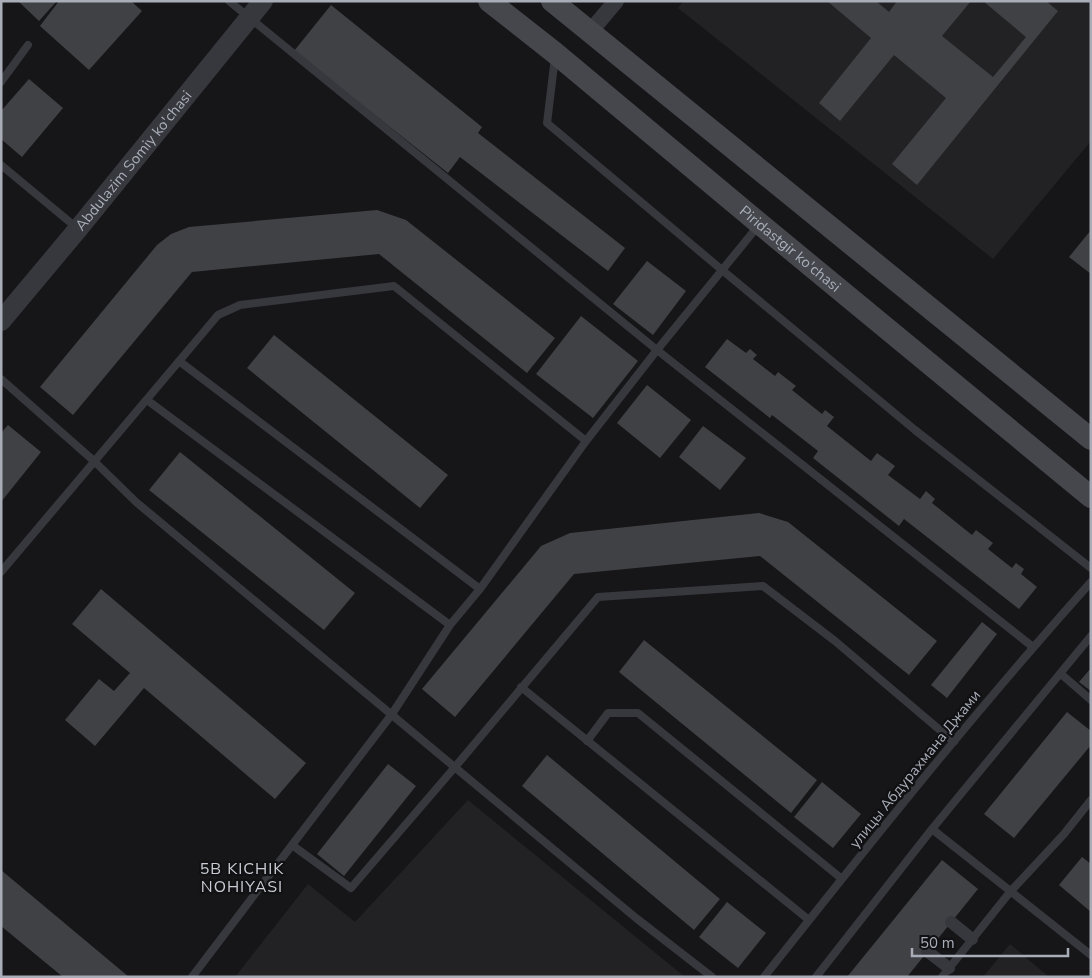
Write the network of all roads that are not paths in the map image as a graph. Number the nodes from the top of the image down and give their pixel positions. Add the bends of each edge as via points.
1 (229, 1) edge
2 (264, 1) edge
3 (488, 1) edge
4 (552, 1) edge
5 (616, 1) edge
6 (250, 18) junction
7 (590, 32) junction
8 (28, 45) dead end
9 (555, 53) junction
10 (1, 82) edge
11 (1, 165) edge
12 (760, 224) junction
13 (78, 229) junction
14 (722, 270) junction
15 (1, 321) edge
16 (657, 350) junction
17 (179, 361) junction
18 (1, 379) edge
19 (147, 400) junction
20 (1091, 439) edge
21 (586, 441) junction
22 (94, 461) junction
23 (1091, 497) edge
24 (1091, 568) edge
25 (1, 572) edge
26 (1091, 582) edge
27 (480, 589) junction
28 (450, 625) junction
29 (1091, 636) edge
30 (1033, 647) junction
31 (1061, 674) junction
32 (522, 688) junction
33 (1091, 700) edge
34 (392, 714) junction
35 (587, 740) junction
36 (954, 742) junction
37 (455, 767) junction
38 (1091, 800) edge
39 (932, 829) junction
40 (292, 845) junction
41 (842, 879) junction
42 (1010, 892) junction
43 (809, 920) junction
44 (951, 922) dead end
45 (972, 939) junction
46 (927, 951) dead end
47 (1091, 955) edge
48 (945, 972) edge
49 (192, 977) edge
50 (712, 977) edge
51 (764, 977) edge
52 (816, 977) edge

1 - 6 lane
2 - 6 street, Abdulazim Somiy ko'chasi
3 - 9 main road, Piridastgir ko'chasi
4 - 7 main road
5 - 7 street
6 - 13 street, Abdulazim Somiy ko'chasi
6 - 16 lane
7 - 20 main road
8 - 10 lane
9 - 12 main road, Piridastgir ko'chasi
9 - 14 lane via 546,123
11 - 13 lane
12 - 14 lane
12 - 23 main road, Piridastgir ko'chasi
13 - 15 street, Abdulazim Somiy ko'chasi
14 - 16 lane
14 - 24 lane via 915,430
16 - 21 lane
16 - 30 lane
17 - 19 lane
17 - 21 lane via 218,315 240,305 394,286
17 - 27 lane
18 - 22 lane
19 - 22 lane
19 - 28 lane
21 - 27 lane
22 - 25 lane
22 - 34 lane via 136,502
26 - 30 lane, улицы Абдурахмана Джами
27 - 28 lane
28 - 34 lane
29 - 31 lane
30 - 36 lane, улицы Абдурахмана Джами
31 - 33 lane
31 - 39 lane
32 - 35 lane
32 - 36 lane via 598,597 763,586 835,641
32 - 37 lane
34 - 37 lane
34 - 40 lane
35 - 41 lane via 608,713 638,713
35 - 43 lane
36 - 41 lane, улицы Абдурахмана Джами
37 - 40 lane via 351,888
37 - 50 lane
38 - 42 lane
39 - 42 lane
39 - 52 lane
40 - 49 lane
41 - 43 lane, улицы Абдурахмана Джами
42 - 45 lane
42 - 47 lane
43 - 51 lane, улицы Абдурахмана Джами
44 - 45 street
45 - 48 lane
46 - 48 street

